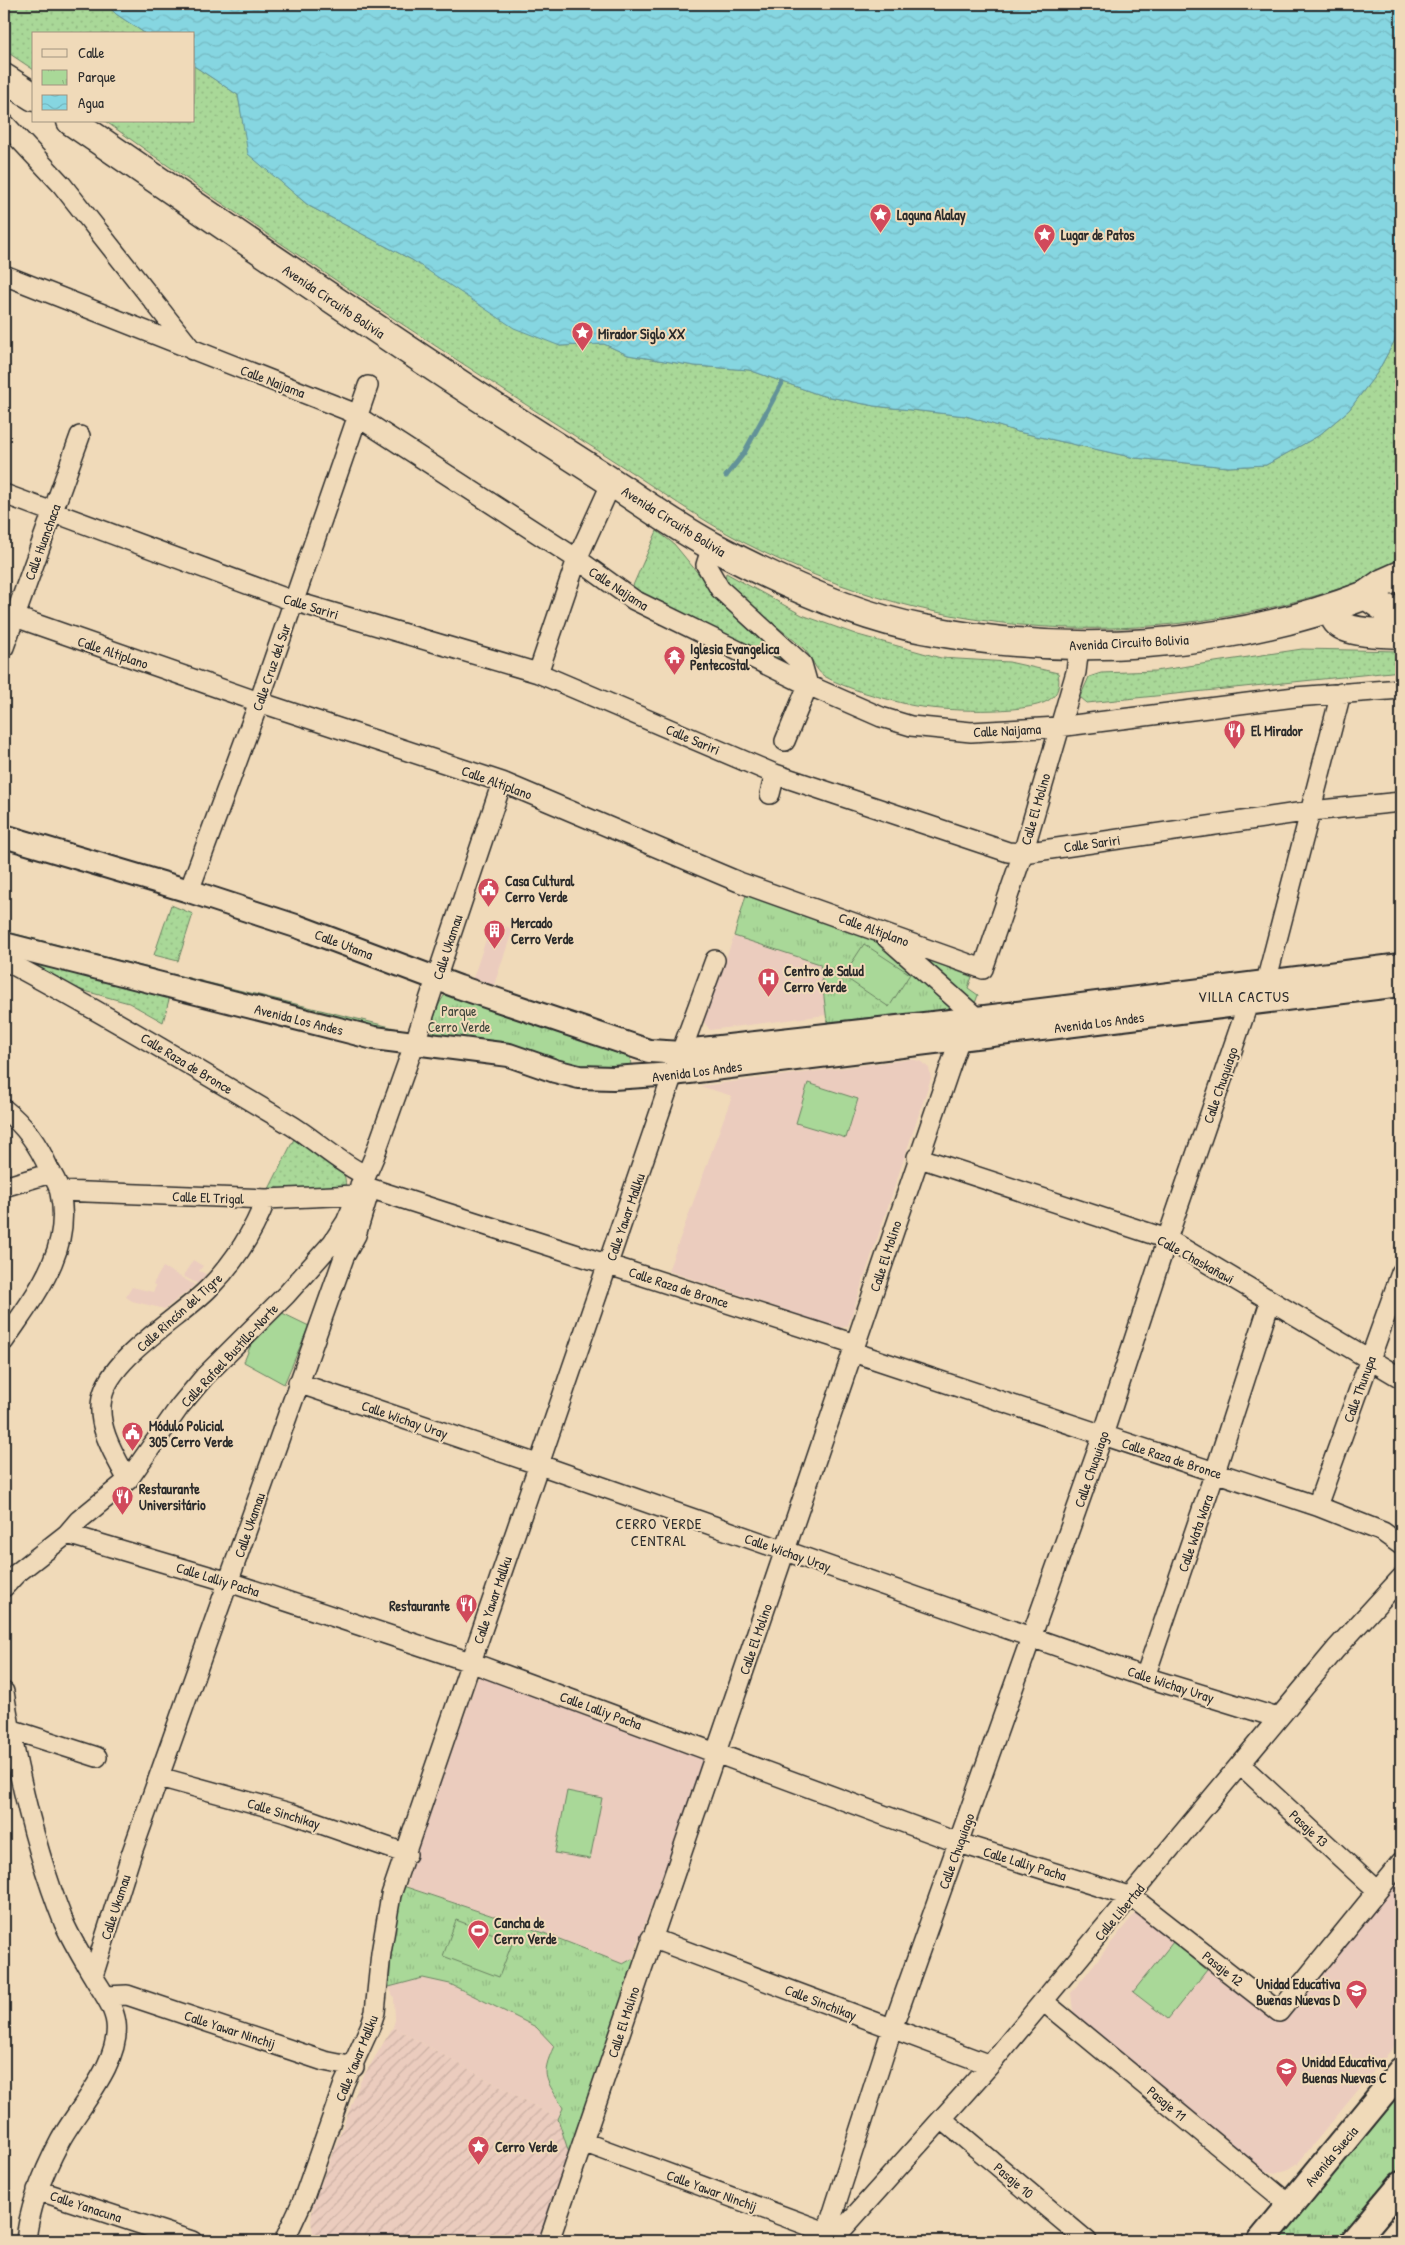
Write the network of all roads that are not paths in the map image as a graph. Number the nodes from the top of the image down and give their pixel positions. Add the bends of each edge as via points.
1 (4, 78) edge
2 (32, 96) edge
3 (72, 122) edge
4 (4, 123) edge
5 (4, 275) edge
6 (193, 350) junction
7 (368, 386) dead end
8 (359, 417) junction
9 (80, 436) dead end
10 (612, 482) junction
11 (4, 494) edge
12 (53, 511) junction
13 (712, 546) junction
14 (578, 559) junction
15 (1401, 575) edge
16 (1401, 591) edge
17 (1366, 595) junction
18 (293, 601) junction
19 (1332, 608) junction
20 (1401, 611) edge
21 (9, 615) edge
22 (1401, 634) edge
23 (4, 647) edge
24 (1079, 647) junction
25 (538, 673) junction
26 (808, 686) junction
27 (1401, 689) edge
28 (1340, 693) junction
29 (259, 702) junction
30 (1058, 728) junction
31 (785, 741) dead end
32 (774, 774) junction
33 (502, 782) junction
34 (770, 794) dead end
35 (1401, 802) edge
36 (1311, 811) junction
37 (4, 836) edge
38 (1023, 853) junction
39 (189, 891) junction
40 (878, 930) junction
41 (4, 944) edge
42 (4, 960) edge
43 (715, 960) dead end
44 (1401, 965) edge
45 (983, 969) joint
46 (436, 979) junction
47 (1266, 982) junction
48 (1401, 985) edge
49 (1248, 1004) junction
50 (977, 1018) junction
51 (960, 1038) junction
52 (414, 1045) junction
53 (682, 1054) junction
54 (674, 1074) junction
55 (4, 1109) edge
56 (918, 1157) junction
57 (52, 1173) junction
58 (363, 1186) junction
59 (4, 1187) edge
60 (60, 1191) junction
61 (266, 1199) junction
62 (1167, 1239) junction
63 (609, 1264) junction
64 (1401, 1273) edge
65 (1270, 1302) junction
66 (4, 1341) edge
67 (854, 1348) junction
68 (1369, 1360) junction
69 (1401, 1378) edge
70 (298, 1383) junction
71 (1104, 1435) junction
72 (540, 1465) junction
73 (1215, 1472) junction
74 (128, 1480) junction
75 (1317, 1506) junction
76 (67, 1534) junction
77 (1401, 1545) edge
78 (785, 1550) junction
79 (229, 1582) junction
80 (1399, 1583) edge
81 (4, 1587) edge
82 (1032, 1638) junction
83 (470, 1662) junction
84 (1145, 1677) junction
85 (4, 1692) edge
86 (1278, 1718) junction
87 (10, 1729) junction
88 (716, 1753) junction
89 (98, 1757) dead end
90 (1241, 1765) junction
91 (159, 1777) junction
92 (959, 1843) junction
93 (407, 1854) junction
94 (1401, 1862) edge
95 (1377, 1891) junction
96 (1132, 1897) junction
97 (651, 1938) junction
98 (93, 1976) junction
99 (106, 1996) junction
100 (1043, 2001) junction
101 (892, 2029) junction
102 (990, 2065) junction
103 (354, 2067) junction
104 (1401, 2071) edge
105 (942, 2119) junction
106 (583, 2142) junction
107 (1401, 2184) edge
108 (37, 2190) junction
109 (1290, 2206) junction
110 (290, 2238) edge
111 (835, 2238) edge
112 (26, 2241) edge
113 (192, 2241) edge
114 (549, 2241) edge
115 (1087, 2241) edge
116 (1261, 2241) edge
117 (1354, 2241) edge

1 - 2 main road
3 - 10 main road, Avenida Circuito Bolivia via 384,335
4 - 6 street via 62,186
5 - 6 street, Calle Naijama
6 - 8 street, Calle Naijama
7 - 8 street, Calle Cruz del Sur
8 - 14 street, Calle Naijama
8 - 18 street, Calle Cruz del Sur
9 - 12 street, Calle Huanchaca
10 - 13 main road, Avenida Circuito Bolivia
10 - 14 street
11 - 12 street, Calle Sariri
12 - 18 street, Calle Sariri
12 - 21 street, Calle Huanchaca
13 - 24 main road, Avenida Circuito Bolivia via 785,582 848,607 920,629 1009,642
13 - 26 street via 706,564 712,577 728,597 802,664
14 - 25 street
14 - 26 street, Calle Naijama via 634,600
15 - 17 main road, Avenida Circuito Bolivia
16 - 17 main road, Avenida Circuito Bolivia
17 - 19 main road, Avenida Circuito Bolivia
17 - 20 main road via 1386,609
18 - 25 street, Calle Sariri
18 - 29 street, Calle Cruz del Sur
19 - 22 main road via 1336,621 1343,627
19 - 24 main road, Avenida Circuito Bolivia via 1214,636
21 - 23 street, Calle Huanchaca
21 - 29 street, Calle Altiplano
24 - 30 street, Calle El Molino via 1076,672
25 - 32 street, Calle Sariri
26 - 30 street, Calle Naijama via 881,717 920,728 971,732
26 - 31 street
27 - 28 street, Calle Naijama
28 - 30 street, Calle Naijama
28 - 36 street, Calle Chuquiago
29 - 33 street, Calle Altiplano
29 - 39 street, Calle Cruz del Sur
30 - 38 street, Calle El Molino
32 - 34 street
32 - 38 street, Calle Sariri via 1008,852
33 - 40 street, Calle Altiplano via 739,882
33 - 46 street, Calle Ukamau
35 - 36 street, Calle Sariri
36 - 38 street, Calle Sariri
36 - 47 street, Calle Chuquiago
37 - 39 street, Calle Utama
38 - 45 street, Calle El Molino
39 - 46 street, Calle Utama
40 - 45 street, Calle Altiplano
40 - 50 street
41 - 52 street, Avenida Los Andes via 374,1038
42 - 58 street, Calle Raza de Bronce via 92,1007 293,1126 352,1169
43 - 53 street, Calle Yawar Mallku
44 - 47 street, Avenida Los Andes
46 - 52 street, Calle Ukamau
46 - 53 street, Calle Utama via 649,1051
47 - 49 street, Calle Chuquiago
47 - 50 street, Avenida Los Andes
48 - 49 street, Avenida Los Andes
49 - 51 street, Avenida Los Andes
49 - 62 street, Calle Chuquiago
50 - 53 street, Avenida Los Andes
51 - 54 street, Avenida Los Andes
51 - 56 street, Calle El Molino
52 - 54 street, Avenida Los Andes via 509,1056 579,1077
52 - 58 street, Calle Ukamau
53 - 54 street, Calle Yawar Mallku
54 - 63 street, Calle Yawar Mallku
55 - 57 street via 38,1144
56 - 62 street, Calle Chaskañawi
56 - 67 street, Calle El Molino
57 - 59 street
57 - 60 street
58 - 61 street, Calle El Trigal
58 - 63 street, Calle Raza de Bronce
58 - 70 street, Calle Ukamau via 356,1234 344,1257
58 - 74 street, Calle Rafael Bustillo-Norte via 333,1242 205,1376
60 - 61 street, Calle El Trigal
60 - 66 street via 63,1216 54,1260 45,1280
61 - 74 street, Calle Rincón del Tigre via 255,1226 232,1263 208,1289 124,1361 110,1381 102,1398 105,1435
62 - 65 street, Calle Chaskañawi
62 - 71 street, Calle Chuquiago
63 - 67 street, Calle Raza de Bronce
63 - 72 street, Calle Yawar Mallku
64 - 68 street, Calle Thunupa
65 - 68 street, Calle Chaskañawi
65 - 73 street, Calle Wata Wara
67 - 71 street, Calle Raza de Bronce
67 - 78 street, Calle El Molino
68 - 69 street, Calle Chaskañawi
68 - 75 street, Calle Thunupa
70 - 72 street, Calle Wichay Uray
70 - 79 street, Calle Ukamau
71 - 73 street, Calle Raza de Bronce
71 - 82 street, Calle Chuquiago
72 - 78 street, Calle Wichay Uray
72 - 83 street, Calle Yawar Mallku
73 - 75 street, Calle Raza de Bronce
73 - 84 street, Calle Wata Wara
74 - 76 street, Calle Rafael Bustillo-Norte via 79,1520
75 - 77 street, Calle Raza de Bronce via 1383,1532
76 - 79 street, Calle Lalliy Pacha
76 - 81 street, Calle Rafael Bustillo-Norte via 21,1569
78 - 82 street, Calle Wichay Uray
78 - 88 street, Calle El Molino
79 - 83 street, Calle Lalliy Pacha
79 - 91 street, Calle Ukamau
80 - 86 street, Calle Libertad
82 - 84 street, Calle Wichay Uray
82 - 92 street, Calle Chuquiago
83 - 88 street, Calle Lalliy Pacha
83 - 93 street, Calle Yawar Mallku
84 - 86 street, Calle Wichay Uray
85 - 87 street
86 - 90 street, Calle Libertad
87 - 89 street
87 - 98 street via 46,1872 65,1924
88 - 92 street, Calle Lalliy Pacha
88 - 97 street, Calle El Molino
90 - 95 street, Pasaje 13
90 - 96 street, Calle Libertad
91 - 93 street, Calle Sinchikay via 290,1813
91 - 98 street, Calle Ukamau
92 - 96 street, Calle Lalliy Pacha
92 - 101 street, Calle Chuquiago
93 - 103 street, Calle Yawar Mallku via 390,1903 375,2012
94 - 95 street, Pasaje 12
95 - 96 street, Pasaje 12 via 1280,2012
96 - 100 street, Calle Libertad
97 - 101 street, Calle Sinchikay
97 - 106 street, Calle El Molino
98 - 99 street
99 - 103 street, Calle Yawar Ninchij via 127,1995 324,2061
99 - 108 street via 116,2023 114,2048 60,2141
100 - 102 street, Calle Libertad
100 - 109 street, Pasaje 11
101 - 102 street, Calle Sinchikay
101 - 111 street, Calle Chuquiago
102 - 105 street, Calle Libertad
103 - 110 street, Calle Yawar Mallku via 344,2084
104 - 109 main road, Avenida Suecia
105 - 111 street, Calle Libertad
105 - 115 street, Pasaje 10
106 - 111 street, Calle Yawar Ninchij
106 - 114 street, Calle El Molino
107 - 117 main road
108 - 112 street via 28,2219
108 - 113 street, Calle Yanacuna
109 - 116 main road, Avenida Suecia

